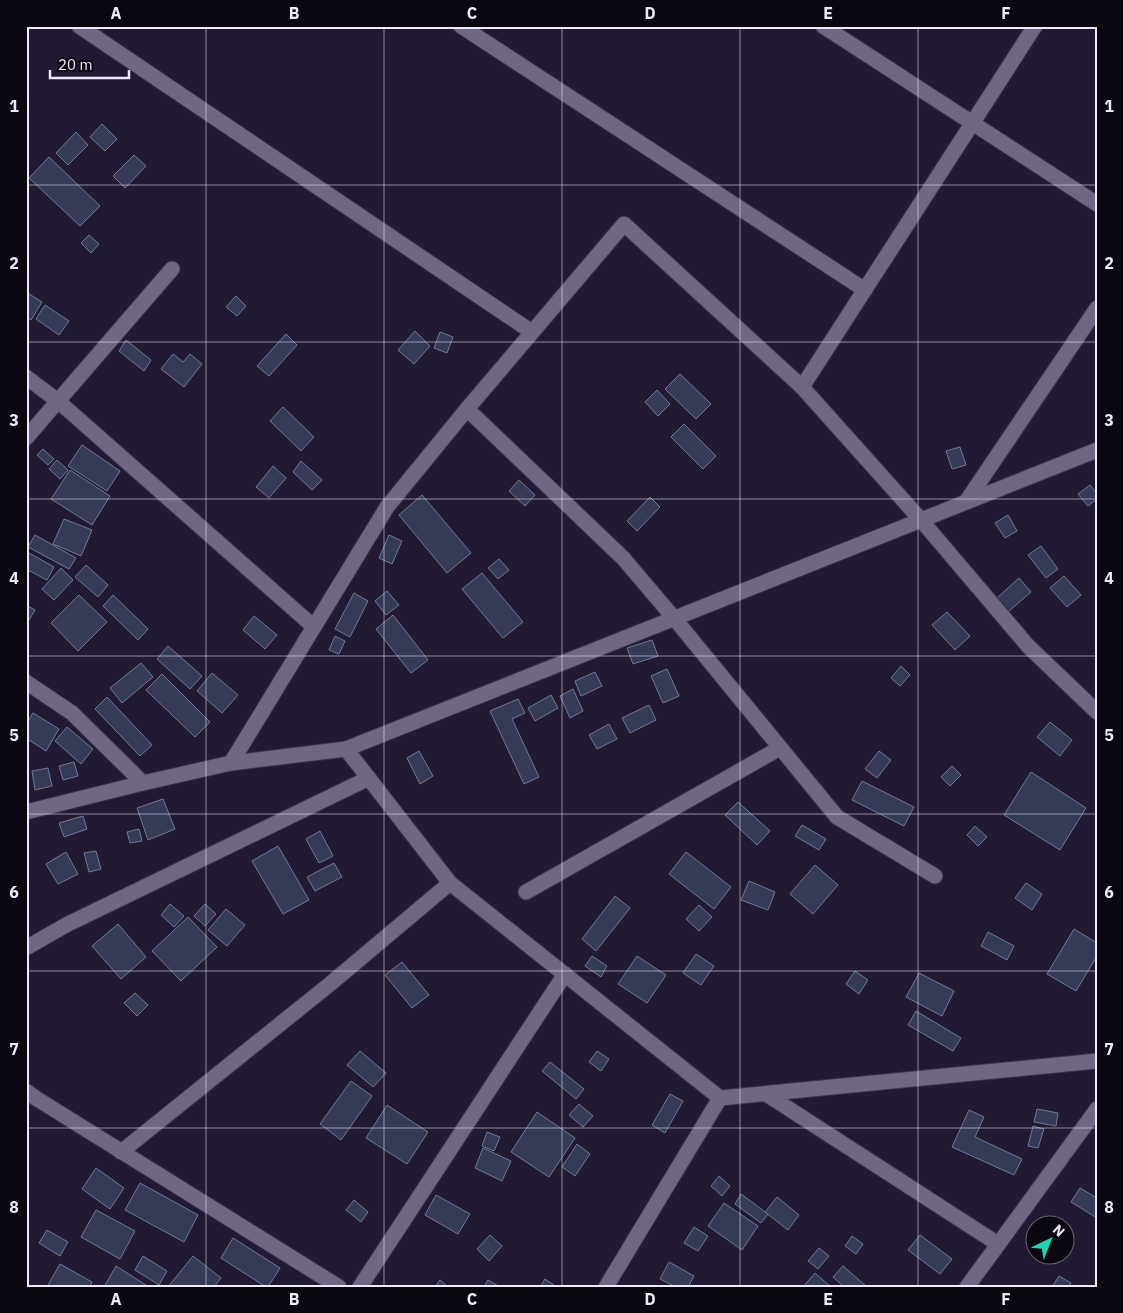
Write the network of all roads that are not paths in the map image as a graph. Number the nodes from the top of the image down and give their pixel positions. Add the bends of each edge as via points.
1 (79, 26) edge
2 (461, 26) edge
3 (824, 26) edge
4 (1035, 26) edge
5 (973, 123) junction
6 (1097, 204) edge
7 (172, 270) dead end
8 (865, 290) junction
9 (1097, 308) edge
10 (532, 332) junction
11 (26, 377) edge
12 (802, 387) junction
13 (58, 401) junction
14 (467, 409) junction
15 (26, 438) edge
16 (1097, 450) edge
17 (966, 502) junction
18 (921, 520) junction
19 (674, 618) junction
20 (314, 627) junction
21 (26, 682) edge
22 (1097, 712) edge
23 (780, 748) junction
24 (346, 749) junction
25 (231, 763) junction
26 (368, 778) junction
27 (143, 783) junction
28 (26, 812) edge
29 (935, 876) dead end
30 (450, 883) junction
31 (526, 892) dead end
32 (26, 948) edge
33 (564, 974) junction
34 (1097, 1061) edge
35 (766, 1094) junction
36 (29, 1097) edge
37 (720, 1098) junction
38 (1097, 1109) edge
39 (121, 1152) junction
40 (998, 1244) junction
41 (339, 1287) edge
42 (360, 1287) edge
43 (606, 1287) edge
44 (967, 1287) edge

1 - 10 street
2 - 8 street
3 - 5 street
4 - 5 street
5 - 6 street
5 - 8 street
7 - 13 street
8 - 12 street
9 - 17 street
10 - 12 street via 624,224
10 - 14 street
11 - 13 street
12 - 18 street
13 - 15 street
13 - 20 street
14 - 19 street via 623,558
14 - 20 street via 387,507
16 - 17 street
17 - 18 street
18 - 19 street
18 - 22 street via 1028,646
19 - 23 street
19 - 24 street
20 - 25 street
21 - 27 street via 72,713
23 - 29 street via 836,817
23 - 31 street
24 - 25 street
24 - 26 street
25 - 27 street
26 - 30 street
26 - 32 street via 66,925
27 - 28 street
30 - 33 street
30 - 39 street
33 - 37 street
33 - 42 street
34 - 35 street
35 - 37 street
35 - 40 street
36 - 39 street
37 - 43 street
38 - 40 street
39 - 41 street
40 - 44 street

